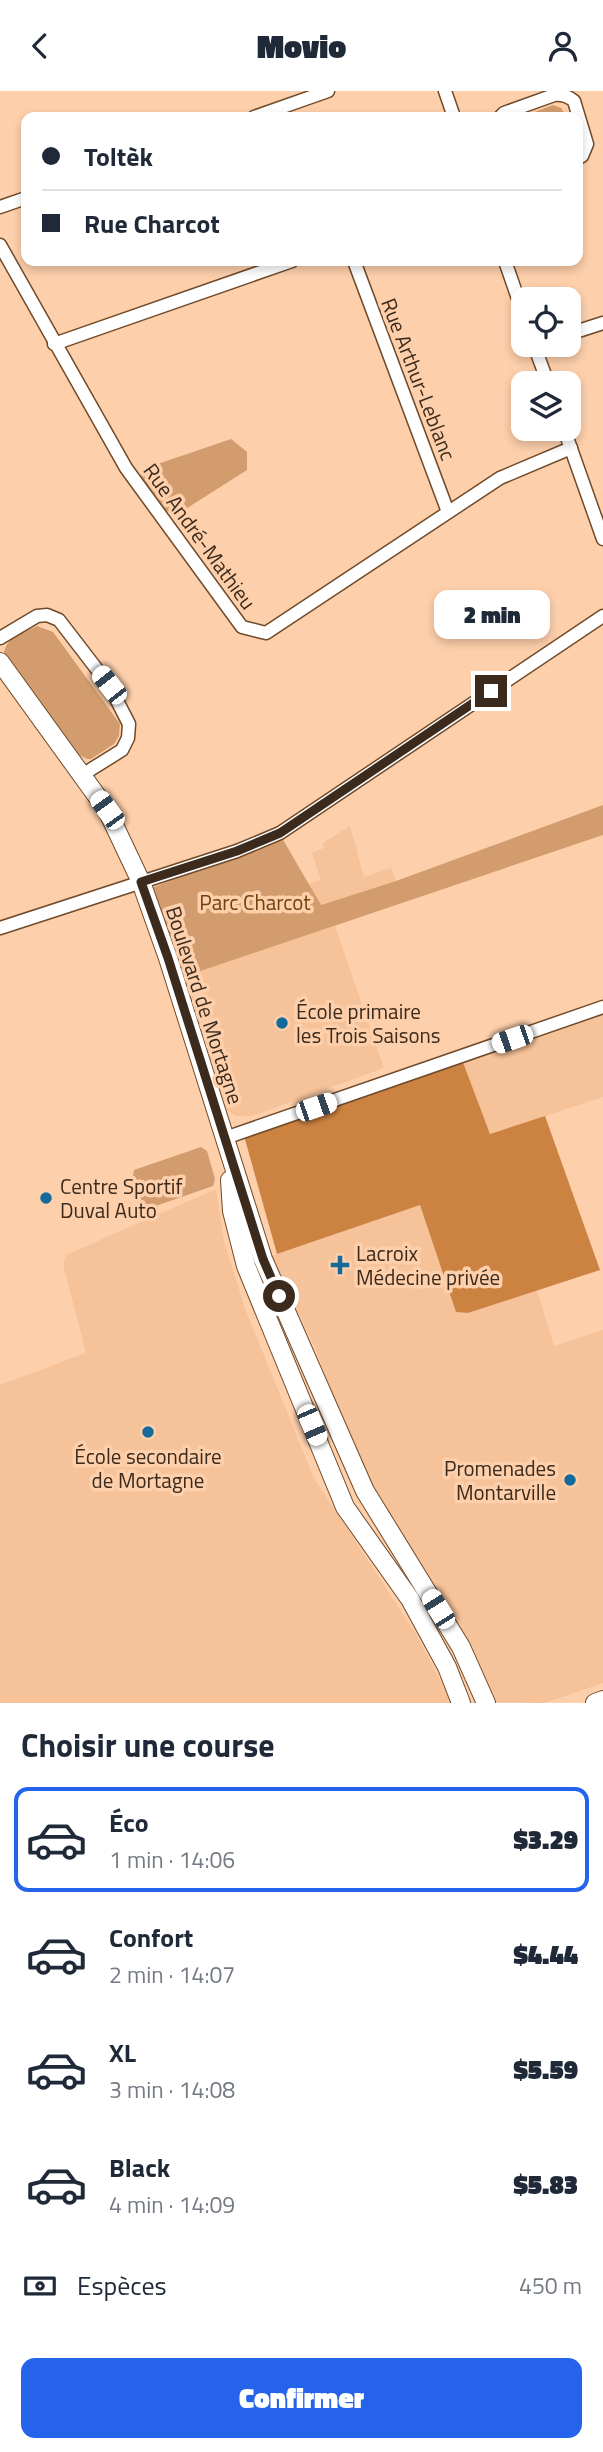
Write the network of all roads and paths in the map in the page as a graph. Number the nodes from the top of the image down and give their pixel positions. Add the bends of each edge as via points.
1 (328, 91) edge
2 (445, 91) edge
3 (268, 112) edge
4 (452, 112) edge
5 (507, 112) edge
6 (577, 112) edge
7 (583, 132) edge
8 (583, 154) edge
9 (21, 200) edge
10 (0, 207) edge
11 (0, 246) edge
12 (278, 266) edge
13 (356, 266) edge
14 (507, 266) edge
15 (514, 287) edge
16 (602, 322) edge
17 (581, 330) edge
18 (54, 344) junction
19 (568, 441) edge
20 (571, 448) junction
21 (597, 504) edge
22 (448, 512) junction
23 (603, 539) edge
24 (603, 616) edge
25 (0, 638) edge
26 (0, 662) edge
27 (82, 775) junction
28 (141, 882) junction
29 (0, 928) edge
30 (603, 1007) edge
31 (225, 1138) junction
32 (603, 1700) edge
33 (461, 1703) edge
34 (486, 1703) edge
35 (595, 1703) edge

1 - 3 street
2 - 4 street
5 - 6 street via 560,94 573,101
7 - 8 street via 587,144
9 - 10 street
11 - 18 street, Rue André-Mathieu
12 - 18 street
13 - 22 street, Rue Arthur-Leblanc
14 - 15 street
16 - 17 street
18 - 22 street, Rue André-Mathieu via 126,468 242,627 266,633
19 - 20 street
20 - 21 street
20 - 22 street, Rue André-Mathieu via 500,478
21 - 23 street
24 - 28 street via 280,833
25 - 27 street via 37,616 59,620 109,685 129,724 128,738 122,750
26 - 27 street, Boulevard de Mortagne
27 - 28 street, Boulevard de Mortagne via 107,810
28 - 29 street
28 - 31 street, Boulevard de Mortagne
30 - 31 street
31 - 33 street, Boulevard de Mortagne via 232,1211 246,1266 345,1507 410,1599
31 - 34 street, Boulevard de Mortagne via 263,1259 352,1463 461,1647
32 - 35 street

